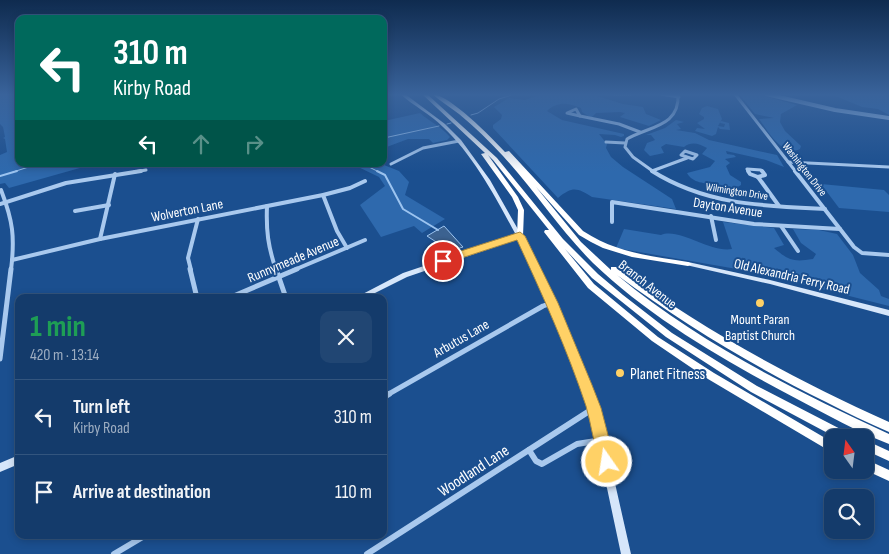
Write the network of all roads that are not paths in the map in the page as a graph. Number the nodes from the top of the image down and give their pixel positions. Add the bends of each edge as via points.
1 (437, 120) edge
2 (452, 120) edge
3 (469, 120) edge
4 (469, 120) edge
5 (599, 120) edge
6 (669, 120) edge
7 (755, 120) edge
8 (642, 132) junction
9 (469, 135) junction
10 (459, 140) junction
11 (606, 142) dead end
12 (625, 142) junction
13 (687, 158) dead end
14 (788, 162) junction
15 (390, 164) dead end
16 (889, 167) edge
17 (146, 170) dead end
18 (652, 171) junction
19 (115, 174) junction
20 (758, 176) dead end
21 (365, 181) dead end
22 (1, 190) edge
23 (323, 195) junction
24 (527, 199) junction
25 (6, 202) junction
26 (0, 204) edge
27 (108, 204) junction
28 (267, 206) junction
29 (779, 206) junction
30 (825, 208) junction
31 (75, 210) dead end
32 (711, 216) junction
33 (198, 219) junction
34 (612, 222) dead end
35 (781, 226) junction
36 (840, 230) junction
37 (520, 236) junction
38 (100, 239) junction
39 (365, 240) dead end
40 (716, 240) dead end
41 (578, 241) junction
42 (347, 248) junction
43 (798, 251) dead end
44 (889, 255) edge
45 (12, 260) junction
46 (688, 264) joint
47 (278, 278) junction
48 (196, 294) edge
49 (239, 294) edge
50 (284, 294) edge
51 (366, 294) edge
52 (552, 303) junction
53 (889, 313) edge
54 (0, 359) edge
55 (387, 395) edge
56 (594, 408) junction
57 (889, 427) edge
58 (831, 429) edge
59 (889, 439) edge
60 (602, 440) junction
61 (824, 442) edge
62 (874, 449) edge
63 (529, 450) junction
64 (889, 456) edge
65 (15, 461) edge
66 (0, 468) edge
67 (874, 468) edge
68 (889, 476) edge
69 (139, 539) edge
70 (114, 554) edge
71 (367, 554) edge
72 (626, 554) edge

1 - 10 main road
2 - 9 highway, Branch Avenue
3 - 41 highway, Branch Avenue via 521,174
4 - 46 highway via 516,160 581,234 594,243 615,252
5 - 8 street
6 - 8 street
7 - 14 street, Washington Drive
8 - 12 street
9 - 24 highway, Branch Avenue via 495,159
9 - 37 highway via 515,196 521,210
10 - 15 street via 423,148
10 - 37 main road via 488,180
11 - 12 street
12 - 18 street, Wilmington Drive via 629,154
13 - 18 street
14 - 16 street
14 - 30 street, Washington Drive
17 - 19 street
18 - 29 street, Wilmington Drive via 710,198
19 - 25 street via 56,186
19 - 27 street
20 - 29 street
21 - 23 street, Wolverton Lane
22 - 25 street
23 - 28 street, Wolverton Lane
23 - 42 street
24 - 58 highway, Branch Avenue via 595,276 646,318 754,389
24 - 61 highway via 545,230 591,286 655,339
25 - 26 street
25 - 45 street via 12,220
27 - 31 street
27 - 38 street
28 - 33 street, Wolverton Lane
28 - 47 street via 266,240
29 - 30 street, Wilmington Drive
30 - 36 street, Washington Drive
32 - 34 street, Dayton Avenue via 612,202
32 - 35 street, Dayton Avenue
32 - 40 street
33 - 38 street, Wolverton Lane
33 - 48 street via 188,258
35 - 36 street, Dayton Avenue
35 - 43 street
36 - 44 street, Washington Drive via 862,253
37 - 51 main road via 404,275
37 - 52 main road
38 - 45 street, Wolverton Lane
39 - 42 street, Runnymeade Avenue
41 - 57 highway via 670,310 723,344 795,383
41 - 59 highway, Branch Avenue via 642,299 710,346 827,410
42 - 47 street, Runnymeade Avenue
45 - 54 street
46 - 53 main road, Old Alexandria Ferry Road
47 - 49 street, Runnymeade Avenue
47 - 50 street
52 - 55 street, Arbutus Lane
52 - 56 main road
56 - 60 main road
56 - 63 street, Woodland Lane
60 - 63 street via 577,444 542,464
60 - 72 main road
62 - 64 highway
63 - 71 street, Woodland Lane
65 - 66 main road
67 - 68 highway
69 - 70 street

